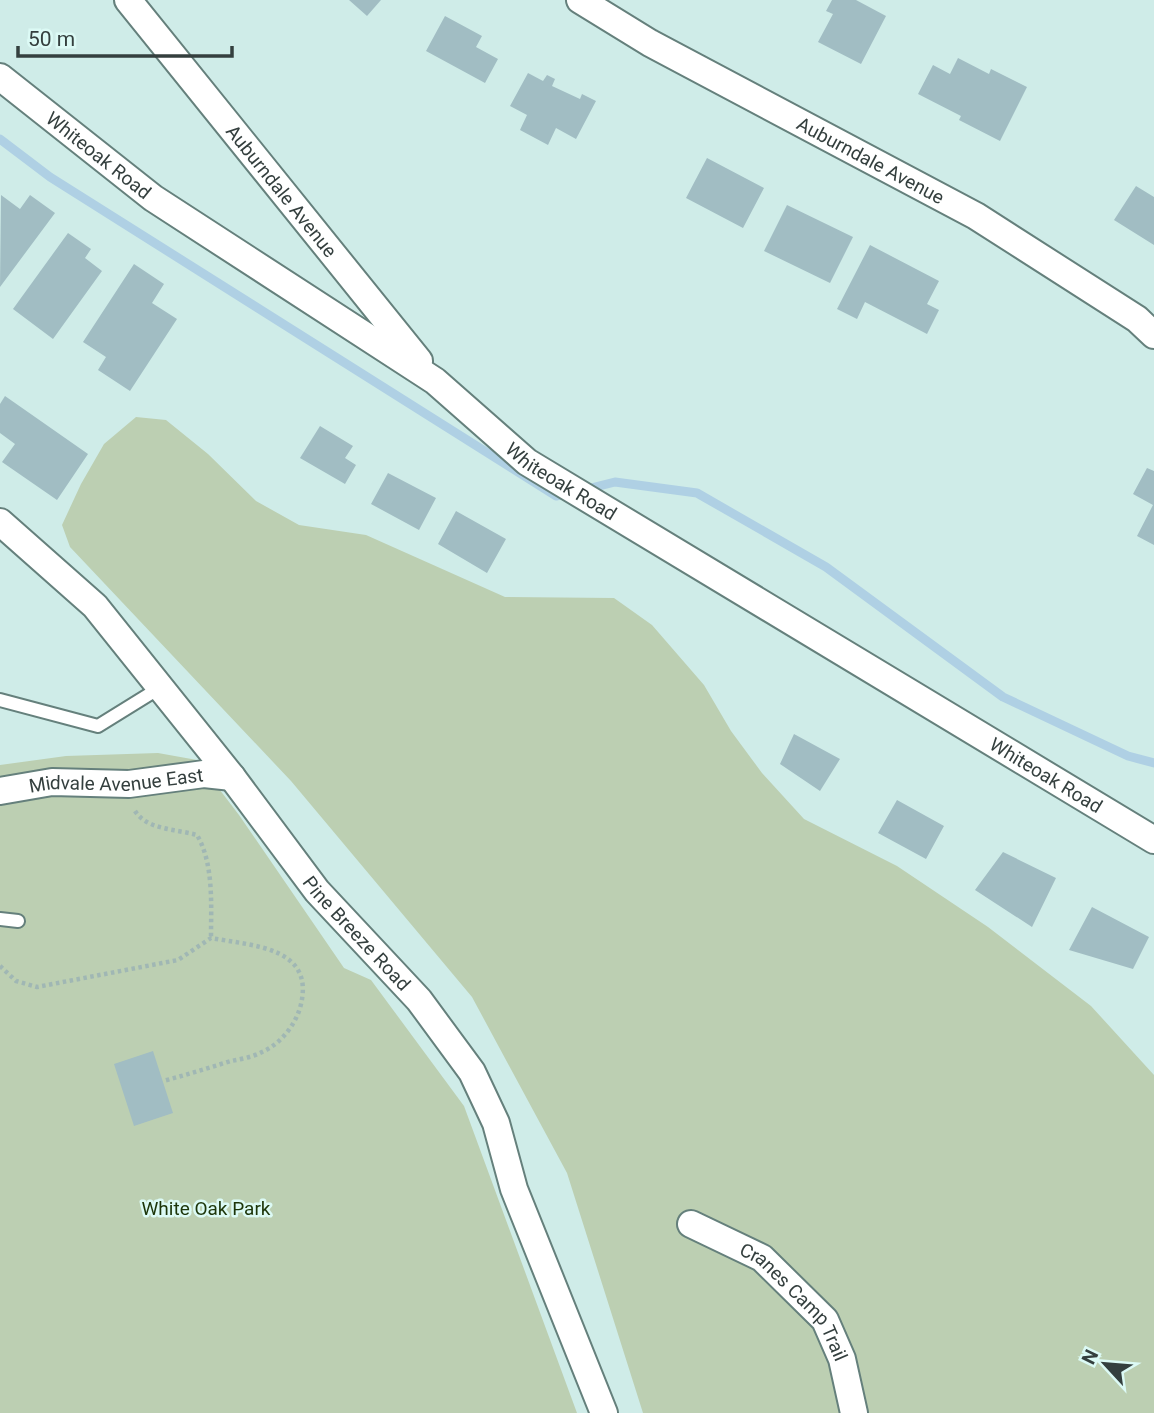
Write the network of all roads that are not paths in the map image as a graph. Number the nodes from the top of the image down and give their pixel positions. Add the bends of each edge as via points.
1 (128, 0) edge
2 (580, 0) edge
3 (0, 77) edge
4 (1154, 335) edge
5 (435, 381) junction
6 (0, 522) edge
7 (160, 687) junction
8 (0, 700) edge
9 (232, 777) junction
10 (0, 791) edge
11 (1154, 840) edge
12 (0, 919) edge
13 (19, 921) dead end
14 (691, 1224) dead end
15 (604, 1413) edge
16 (854, 1413) edge

1 - 5 street, Auburndale Avenue
2 - 4 street, Auburndale Avenue via 650,43 976,216 1137,319
3 - 5 street, Whiteoak Road via 153,198
5 - 11 street, Whiteoak Road via 527,462
6 - 7 street, Pine Breeze Road via 95,606
7 - 8 lane via 98,726
7 - 9 street, Pine Breeze Road
9 - 10 street, Midvale Avenue East via 204,774 129,785 52,782
9 - 15 street, Pine Breeze Road via 317,891 419,1000 472,1072 496,1123 514,1189
12 - 13 lane
14 - 16 street, Cranes Camp Trail via 762,1258 825,1320 842,1359

